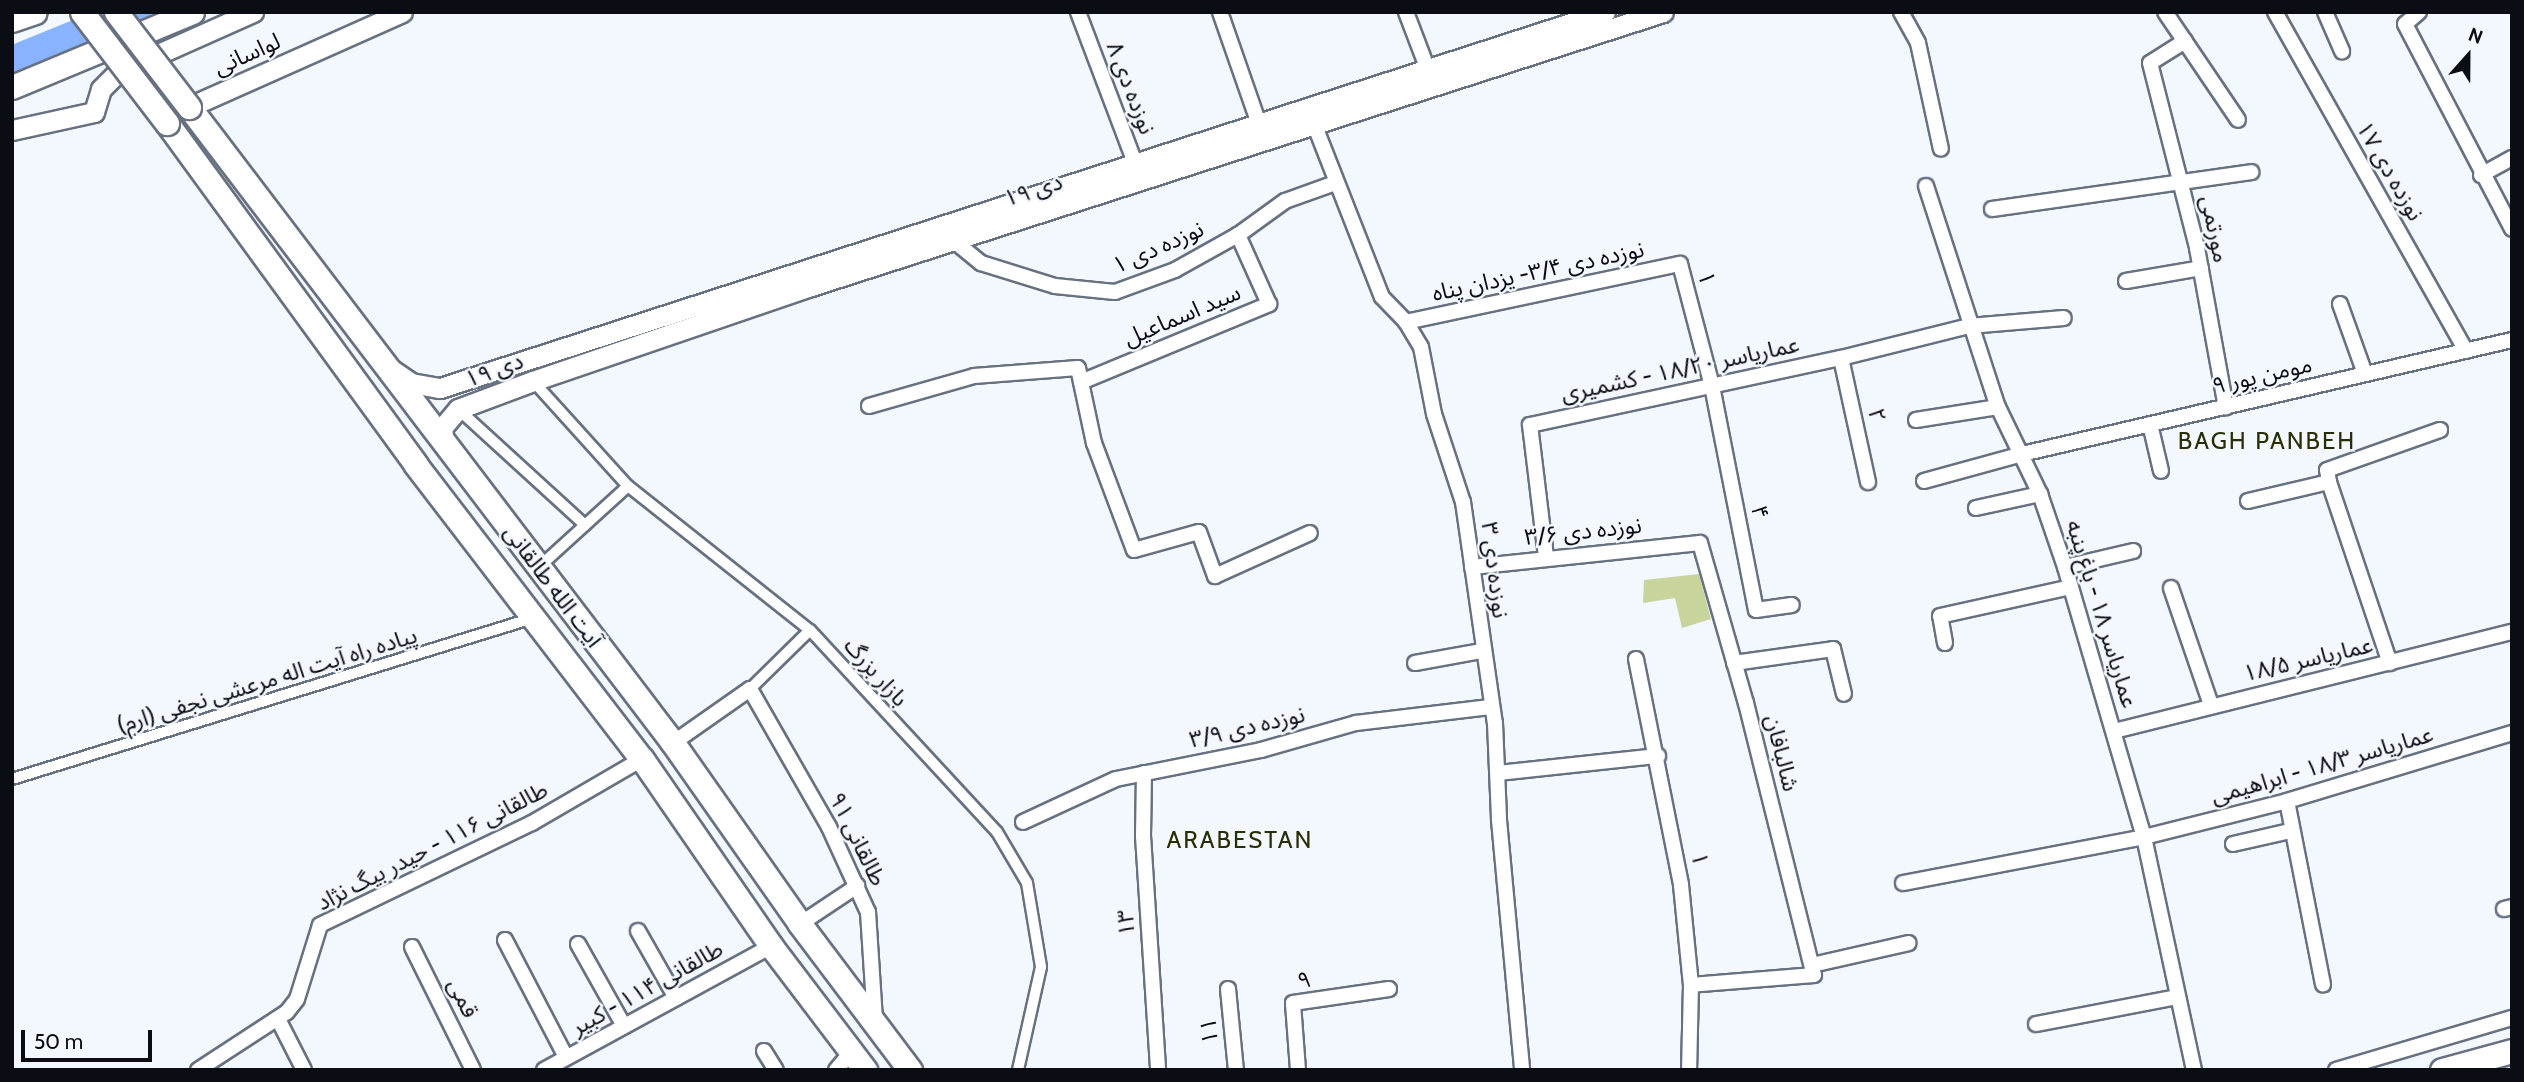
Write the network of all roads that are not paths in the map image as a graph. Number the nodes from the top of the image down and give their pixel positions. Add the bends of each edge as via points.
1 (35, 12) edge
2 (82, 12) edge
3 (116, 12) edge
4 (192, 12) edge
5 (253, 12) edge
6 (402, 12) edge
7 (1078, 12) edge
8 (1220, 12) edge
9 (1406, 12) edge
10 (1605, 12) edge
11 (1663, 12) edge
12 (1901, 12) edge
13 (2165, 12) edge
14 (2275, 12) edge
15 (2325, 12) edge
16 (2419, 12) edge
17 (12, 20) edge
18 (2185, 41) junction
19 (2342, 51) dead end
20 (1431, 79) junction
21 (12, 87) edge
22 (189, 107) junction
23 (1312, 117) junction
24 (2238, 120) dead end
25 (12, 130) edge
26 (1262, 133) junction
27 (1941, 149) dead end
28 (2512, 158) edge
29 (1139, 172) junction
30 (2251, 172) dead end
31 (2481, 175) junction
32 (1335, 183) junction
33 (2182, 185) junction
34 (1926, 186) dead end
35 (1992, 209) dead end
36 (2512, 229) edge
37 (947, 234) junction
38 (1238, 235) junction
39 (1680, 264) joint
40 (2201, 268) junction
41 (2126, 281) dead end
42 (2340, 304) dead end
43 (2064, 318) dead end
44 (1406, 322) junction
45 (1969, 326) junction
46 (2512, 340) edge
47 (2466, 351) junction
48 (1841, 359) junction
49 (389, 368) junction
50 (2364, 374) junction
51 (1080, 375) junction
52 (533, 381) junction
53 (1712, 386) junction
54 (869, 406) dead end
55 (1998, 407) junction
56 (2226, 407) junction
57 (458, 409) junction
58 (1916, 421) dead end
59 (2150, 424) junction
60 (2440, 430) dead end
61 (444, 443) junction
62 (2022, 454) junction
63 (2161, 471) dead end
64 (1924, 481) dead end
65 (1868, 482) dead end
66 (2329, 482) junction
67 (628, 486) junction
68 (2040, 494) junction
69 (2248, 501) dead end
70 (1976, 508) dead end
71 (585, 525) junction
72 (1310, 533) dead end
73 (1700, 543) joint
74 (2133, 551) dead end
75 (1546, 557) junction
76 (539, 567) junction
77 (1472, 567) junction
78 (2065, 567) junction
79 (2071, 587) junction
80 (2171, 588) dead end
81 (1792, 605) dead end
82 (533, 618) junction
83 (810, 630) junction
84 (2512, 632) edge
85 (1945, 643) dead end
86 (1482, 651) junction
87 (1636, 659) dead end
88 (1415, 663) dead end
89 (1734, 663) junction
90 (2390, 663) junction
91 (750, 689) junction
92 (1844, 694) dead end
93 (2211, 705) junction
94 (1490, 707) junction
95 (2114, 731) junction
96 (2510, 738) edge
97 (673, 743) junction
98 (1658, 756) junction
99 (642, 759) junction
100 (1144, 773) junction
101 (1498, 773) junction
102 (12, 779) edge
103 (2287, 801) junction
104 (1023, 822) dead end
105 (2290, 831) junction
106 (2144, 837) junction
107 (2233, 844) dead end
108 (1903, 883) dead end
109 (857, 886) junction
110 (800, 924) junction
111 (638, 930) dead end
112 (505, 940) dead end
113 (1909, 943) dead end
114 (578, 944) dead end
115 (771, 946) junction
116 (412, 947) dead end
117 (1813, 970) junction
118 (2323, 984) dead end
119 (1691, 985) junction
120 (1228, 989) dead end
121 (1389, 989) dead end
122 (2177, 997) junction
123 (676, 998) junction
124 (282, 1015) junction
125 (2512, 1018) edge
126 (2036, 1024) dead end
127 (876, 1025) junction
128 (624, 1026) junction
129 (764, 1051) dead end
130 (2512, 1051) edge
131 (566, 1057) junction
132 (851, 1064) edge
133 (198, 1070) edge
134 (304, 1070) edge
135 (473, 1070) edge
136 (544, 1070) edge
137 (776, 1070) edge
138 (911, 1070) edge
139 (1018, 1070) edge
140 (1158, 1070) edge
141 (1236, 1070) edge
142 (1298, 1070) edge
143 (1522, 1070) edge
144 (1689, 1070) edge
145 (2194, 1070) edge
146 (2336, 1070) edge
147 (2442, 1070) edge

1 - 17 main road
2 - 82 main road, آیت الله طالقانی, bridge
3 - 22 main road, آیت الله طالقانی, bridge
4 - 21 main road
5 - 25 main road via 118,72 101,89 94,112
6 - 22 main road, لواسانی
7 - 29 street, نوزده دی ۸
8 - 26 street
9 - 20 street
10 - 20 main road, ۱۹ دی
11 - 20 main road, ۱۹ دی
12 - 27 street via 1918,43
13 - 18 street
14 - 47 street, نوزده دی ۱۷
15 - 19 street
16 - 31 street via 2405,24
18 - 24 street
18 - 33 street, مورتمی via 2150,63
20 - 23 main road, ۱۹ دی
22 - 49 main road, آیت الله طالقانی
23 - 26 main road, ۱۹ دی
23 - 32 street, نوزده دی ۳
26 - 29 main road, ۱۹ دی
28 - 31 street
29 - 37 main road, ۱۹ دی
30 - 33 street
31 - 36 street
32 - 38 street, نوزده دی ۱ via 1284,201
32 - 44 street, نوزده دی ۳ via 1382,298
33 - 35 street
33 - 40 street, مورتمی
34 - 45 street, عماریاسر ۱۸ - باغ پنبه
37 - 38 street, نوزده دی ۱ via 981,263 1055,286 1115,292 1175,270
37 - 49 main road, ۱۹ دی via 440,388 411,383
37 - 52 main road, ۱۹ دی
38 - 51 street, سید اسماعیل via 1269,304
39 - 44 street, نوزده دی ۳/۴- یزدان پناه
39 - 53 street, ۱
40 - 41 street
40 - 56 street, مورتمی
42 - 50 street
43 - 45 street, عماریاسر ۱۸/۲۰ - کشمیری
44 - 77 street, نوزده دی ۳ via 1421,347 1434,414 1463,502
45 - 48 street, عماریاسر ۱۸/۲۰ - کشمیری
45 - 55 street, عماریاسر ۱۸ - باغ پنبه
46 - 47 street, مومن پور ۹
47 - 50 street, مومن پور ۹
48 - 53 street, عماریاسر ۱۸/۲۰ - کشمیری
48 - 65 street, ۲
49 - 61 main road, آیت الله طالقانی
50 - 56 street, مومن پور ۹
51 - 54 street via 974,376
51 - 72 street via 1094,443 1134,550 1199,532 1215,576
52 - 57 main road, ۱۹ دی
52 - 67 street, بازار بزرگ
53 - 75 street, عماریاسر ۱۸/۲۰ - کشمیری via 1530,425
53 - 81 street, ۴ via 1756,610
55 - 58 street
55 - 62 street, عماریاسر ۱۸ - باغ پنبه via 2009,437
56 - 59 street, مومن پور ۹
57 - 61 main road, ۱۹ دی via 442,428
57 - 71 street
59 - 62 street, مومن پور ۹
59 - 63 street
60 - 66 street via 2327,470
61 - 76 main road, آیت الله طالقانی
62 - 64 street, مومن پور ۹
62 - 68 street, عماریاسر ۱۸ - باغ پنبه
66 - 69 street
66 - 90 street
67 - 71 street
67 - 83 street, بازار بزرگ
68 - 70 street
68 - 78 street, عماریاسر ۱۸ - باغ پنبه
71 - 76 street
73 - 75 street, نوزده دی ۳/۶
73 - 89 street, شالبافان
74 - 78 street
75 - 77 street, نوزده دی ۳/۶
76 - 97 main road, آیت الله طالقانی
77 - 86 street, نوزده دی ۳
78 - 79 street, عماریاسر ۱۸ - باغ پنبه
79 - 85 street via 1940,616
79 - 95 street, عماریاسر ۱۸ - باغ پنبه
80 - 93 street
82 - 99 main road, آیت الله طالقانی
82 - 102 street, پیاده راه آیت اله مرعشی نجفی (ارم)
83 - 91 street
83 - 139 street, بازار بزرگ via 997,832 1027,883 1041,967
84 - 90 street, عماریاسر ۱۸/۵
86 - 88 street
86 - 94 street, نوزده دی ۳
87 - 98 street, ۱
89 - 92 street via 1833,649
89 - 117 street, شالبافان
90 - 93 street, عماریاسر ۱۸/۵
91 - 97 street
91 - 109 street, طالقانی ۹۱ via 829,827
93 - 95 street, عماریاسر ۱۸/۵
94 - 100 street, نوزده دی ۳/۹ via 1356,723 1261,750
94 - 101 street, نوزده دی ۳
95 - 106 street, عماریاسر ۱۸ - باغ پنبه
96 - 103 street, عماریاسر ۱۸/۳ - ابراهیمی
97 - 110 main road, آیت الله طالقانی
98 - 101 street
98 - 119 street, ۱ via 1681,885
99 - 115 main road, آیت الله طالقانی
99 - 124 street, طالقانی ۱۱۶ - حیدر بیگ نژاد via 532,823 320,925 297,999
100 - 104 street, نوزده دی ۳/۹ via 1116,779
100 - 140 street, ۱۳ via 1143,836
101 - 143 street, نوزده دی ۳
103 - 105 street
103 - 106 street, عماریاسر ۱۸/۳ - ابراهیمی
105 - 107 street
105 - 118 street
106 - 108 street, عماریاسر ۱۸/۳ - ابراهیمی
106 - 122 street, عماریاسر ۱۸ - باغ پنبه
109 - 110 street
109 - 127 street, طالقانی ۹۱ via 868,912
110 - 127 main road, آیت الله طالقانی
111 - 123 street
112 - 131 street
113 - 117 street
114 - 128 street
115 - 123 street, طالقانی ۱۱۴ - کبیر
115 - 132 main road, آیت الله طالقانی
116 - 135 street, قمی
117 - 119 street
119 - 144 street, ۱
120 - 141 street, ۱۱
121 - 142 street, ۹ via 1293,1003
122 - 126 street
122 - 145 street, عماریاسر ۱۸ - باغ پنبه
123 - 128 street, طالقانی ۱۱۴ - کبیر
124 - 133 street
124 - 134 street
125 - 146 street
127 - 138 main road, آیت الله طالقانی
128 - 131 street, طالقانی ۱۱۴ - کبیر
129 - 137 street
130 - 147 main road
131 - 136 street, طالقانی ۱۱۴ - کبیر

